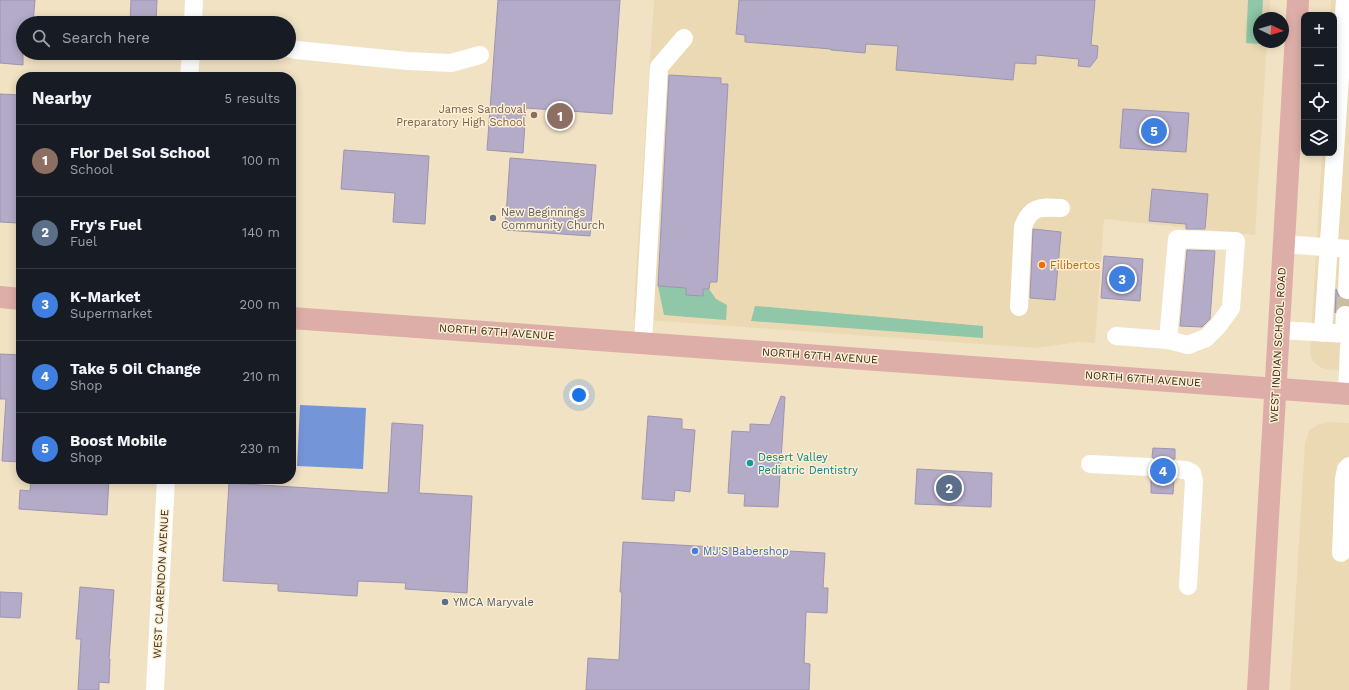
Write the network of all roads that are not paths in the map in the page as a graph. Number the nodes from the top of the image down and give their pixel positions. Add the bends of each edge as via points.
1 (194, 0) edge
2 (1298, 0) edge
3 (1345, 0) edge
4 (193, 16) edge
5 (684, 38) dead end
6 (296, 50) edge
7 (480, 55) dead end
8 (190, 60) edge
9 (189, 72) edge
10 (1061, 208) dead end
11 (1284, 244) junction
12 (1328, 247) junction
13 (1348, 265) edge
14 (1347, 290) dead end
15 (0, 297) edge
16 (16, 299) edge
17 (1019, 307) dead end
18 (1345, 315) dead end
19 (296, 318) edge
20 (1279, 330) junction
21 (1323, 333) junction
22 (1116, 336) dead end
23 (1347, 338) edge
24 (1168, 340) junction
25 (643, 342) junction
26 (1276, 389) junction
27 (1348, 394) edge
28 (1090, 464) dead end
29 (1349, 466) edge
30 (1149, 467) dead end
31 (1172, 469) dead end
32 (166, 484) edge
33 (1341, 553) dead end
34 (1188, 586) dead end
35 (155, 690) edge
36 (1258, 690) edge

1 - 4 street
2 - 11 main road, WEST INDIAN SCHOOL ROAD
3 - 12 street
5 - 25 street via 659,67
6 - 7 street via 451,63
8 - 9 street
10 - 17 street via 1047,207 1035,210 1027,217 1023,227
11 - 12 street
11 - 20 main road, WEST INDIAN SCHOOL ROAD
12 - 13 street via 1349,249
12 - 21 street
13 - 14 street
15 - 16 main road
18 - 23 street
19 - 25 main road, NORTH 67TH AVENUE
20 - 21 street
20 - 26 main road, WEST INDIAN SCHOOL ROAD
21 - 23 street
22 - 24 street
23 - 27 street
24 - 24 street via 1177,239 1236,241 1231,308 1206,338 1188,345
25 - 26 main road, NORTH 67TH AVENUE
26 - 27 main road, NORTH 67TH AVENUE
26 - 36 main road, WEST INDIAN SCHOOL ROAD
28 - 30 street
29 - 33 street via 1344,479
31 - 34 street via 1186,470 1192,474 1194,481
32 - 35 street, WEST CLARENDON AVENUE

